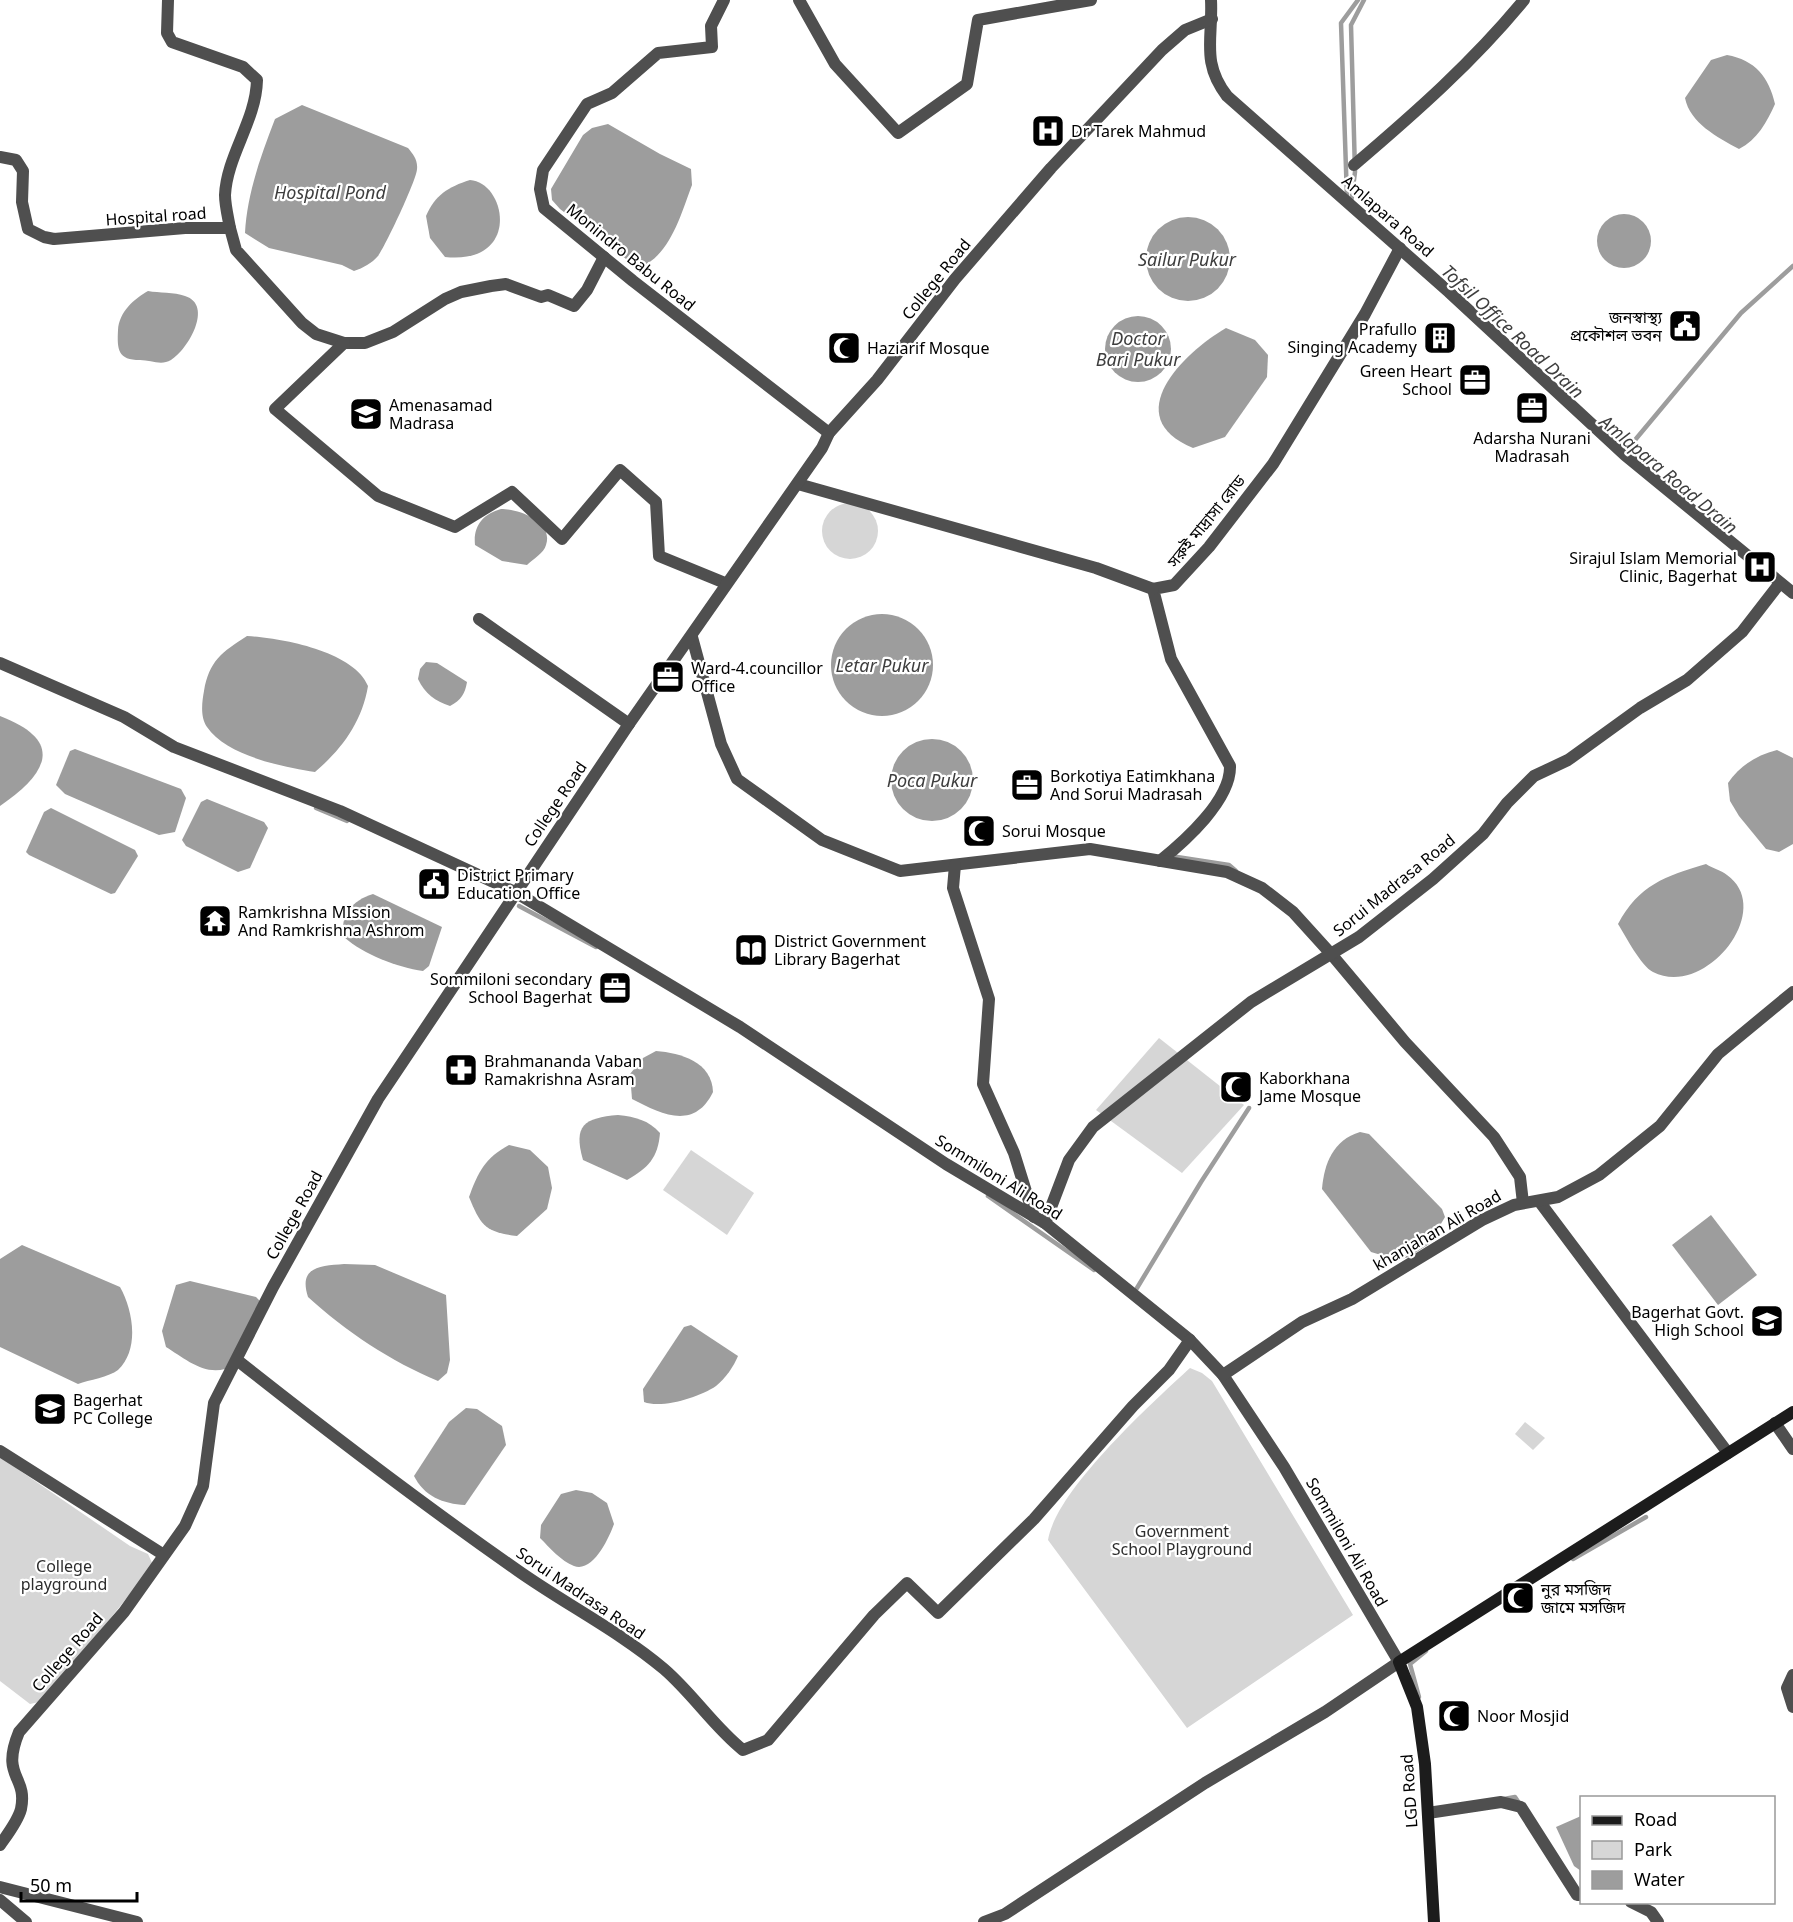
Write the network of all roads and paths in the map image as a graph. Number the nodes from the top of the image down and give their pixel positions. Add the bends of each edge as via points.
1 (168, 0) edge
2 (724, 0) edge
3 (799, 0) edge
4 (1091, 0) edge
5 (1211, 0) edge
6 (1524, 0) edge
7 (1212, 19) junction
8 (0, 157) edge
9 (1354, 165) dead end
10 (230, 228) junction
11 (1400, 248) junction
12 (604, 257) junction
13 (344, 344) junction
14 (829, 434) junction
15 (798, 484) junction
16 (725, 583) junction
17 (1780, 583) junction
18 (1153, 589) junction
19 (1793, 594) edge
20 (479, 619) dead end
21 (692, 637) junction
22 (0, 663) edge
23 (629, 724) junction
24 (1160, 861) junction
25 (955, 865) junction
26 (516, 892) junction
27 (1332, 955) junction
28 (1793, 992) edge
29 (1539, 1201) junction
30 (1523, 1203) junction
31 (1039, 1220) junction
32 (1190, 1340) junction
33 (237, 1360) junction
34 (1223, 1375) junction
35 (1793, 1412) edge
36 (1775, 1423) junction
37 (1793, 1449) edge
38 (0, 1451) edge
39 (1728, 1453) junction
40 (165, 1555) junction
41 (1399, 1662) junction
42 (1793, 1675) edge
43 (1793, 1707) edge
44 (1428, 1813) junction
45 (0, 1845) edge
46 (0, 1887) edge
47 (1580, 1895) edge
48 (0, 1900) edge
49 (1635, 1904) edge
50 (26, 1922) edge
51 (137, 1922) edge
52 (984, 1922) edge
53 (1434, 1922) edge
54 (1658, 1922) edge

1 - 10 street, Hospital road via 166,33 172,42 243,67 257,80 250,114 228,174 225,196
2 - 12 street, Monindro Babu Road via 711,26 712,47 658,53 612,93 587,104 543,170 540,189 544,208
3 - 4 street via 834,64 898,133 967,84 978,20
5 - 7 street, Amlapara Road
6 - 9 street via 1426,104
7 - 11 street, Amlapara Road via 1208,49 1212,72 1227,96
7 - 14 street, College Road via 1185,30 1106,108 955,279 877,380
8 - 10 street, Hospital road via 16,160 23,171 22,202 28,229 44,237
10 - 13 street via 236,250 302,323 316,334
11 - 17 street, Amlapara Road via 1624,455
11 - 18 street, সরুই মাদ্রাসা রোড via 1365,314 1273,464 1209,547 1174,585
12 - 13 street via 574,306 506,284 492,286 445,299 393,332 365,343
12 - 14 street, Monindro Babu Road
13 - 16 street via 274,409 378,496 455,527 512,492 562,539 620,470 656,502 659,556
14 - 15 street, College Road
15 - 16 street, College Road
15 - 18 street via 1096,568
16 - 21 street, College Road
17 - 19 street, Amlapara Road
17 - 27 street, Sorui Madrasa Road via 1742,632 1687,680 1568,760 1534,776 1483,834 1433,879
18 - 24 street via 1171,659 1230,766 1230,779 1192,835
20 - 23 street
21 - 23 street, College Road
21 - 25 street via 721,744 737,779 822,840 900,871
22 - 26 street, Sommiloni Ali Road via 124,717 174,747 340,811
23 - 26 street, College Road
24 - 25 street via 1090,849
24 - 27 street via 1227,872 1262,888 1293,912
25 - 31 street via 953,888 989,999 983,1084
26 - 31 street, Sommiloni Ali Road via 740,1027 946,1164
26 - 33 street, College Road via 378,1099 273,1287
27 - 30 street via 1405,1042 1499,1143 1520,1177
27 - 31 street, Sorui Madrasa Road via 1251,1002 1093,1127 1069,1160
28 - 29 street, khanjahan Ali Road via 1718,1054 1660,1126 1599,1175 1558,1197
29 - 30 street, khanjahan Ali Road
29 - 39 street
30 - 34 street, khanjahan Ali Road via 1482,1220 1352,1299 1302,1322
31 - 32 street, Sommiloni Ali Road
32 - 33 street, Sorui Madrasa Road via 1169,1370 1034,1520 938,1613 907,1583 874,1615 768,1740 743,1750 664,1669 450,1523
32 - 34 street, Sommiloni Ali Road
33 - 40 street, College Road via 214,1403 203,1486 194,1511
34 - 41 street, Sommiloni Ali Road via 1284,1467
35 - 36 main road
36 - 37 street
36 - 39 main road
38 - 40 street
39 - 41 main road
40 - 45 street, College Road via 124,1612 11,1743 4,1763 20,1796 21,1809
41 - 44 main road, LGD Road via 1417,1707
41 - 52 street via 1005,1914
42 - 43 street via 1787,1688
44 - 47 street via 1501,1802 1521,1807
44 - 53 main road, LGD Road
46 - 51 street
48 - 50 street
49 - 54 street via 1652,1912

